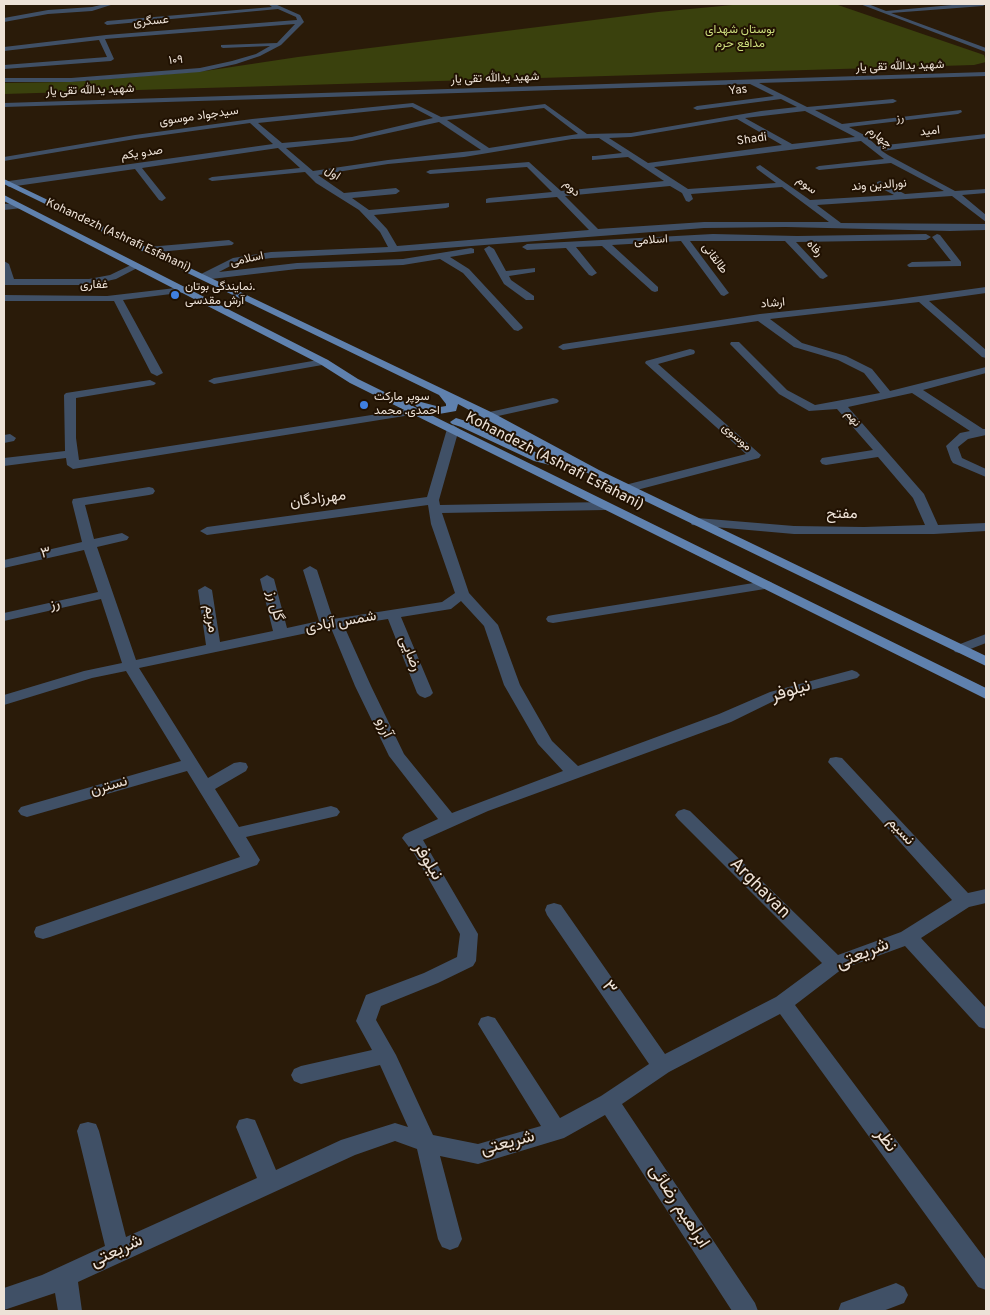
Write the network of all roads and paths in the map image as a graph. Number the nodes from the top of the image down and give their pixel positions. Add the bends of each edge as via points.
1 (111, 4) edge
2 (271, 4) edge
3 (864, 4) edge
4 (982, 4) edge
5 (48, 6) dead end
6 (277, 8) junction
7 (92, 9) junction
8 (883, 11) junction
9 (54, 12) junction
10 (103, 19) junction
11 (4, 20) edge
12 (301, 22) junction
13 (103, 38) junction
14 (279, 44) junction
15 (224, 46) dead end
16 (4, 49) edge
17 (986, 50) edge
18 (4, 67) edge
19 (986, 68) edge
20 (986, 74) edge
21 (4, 80) edge
22 (752, 82) junction
23 (33, 96) dead end
24 (781, 98) junction
25 (893, 101) dead end
26 (4, 105) edge
27 (697, 108) dead end
28 (807, 109) junction
29 (958, 112) dead end
30 (738, 117) junction
31 (440, 118) junction
32 (252, 121) junction
33 (842, 126) junction
34 (986, 136) edge
35 (586, 137) junction
36 (602, 137) junction
37 (863, 138) junction
38 (278, 146) junction
39 (790, 146) junction
40 (875, 149) junction
41 (488, 151) junction
42 (629, 155) junction
43 (596, 158) dead end
44 (4, 159) edge
45 (892, 161) junction
46 (138, 166) junction
47 (645, 166) junction
48 (760, 167) dead end
49 (819, 168) dead end
50 (924, 169) dead end
51 (910, 170) junction
52 (308, 172) junction
53 (430, 172) dead end
54 (212, 179) dead end
55 (7, 182) edge
56 (670, 183) junction
57 (880, 184) dead end
58 (782, 185) junction
59 (396, 191) dead end
60 (986, 191) edge
61 (952, 192) junction
62 (560, 195) junction
63 (344, 196) junction
64 (904, 196) junction
65 (4, 198) edge
66 (162, 198) dead end
67 (489, 201) dead end
68 (808, 203) junction
69 (446, 205) dead end
70 (19, 206) junction
71 (4, 207) edge
72 (367, 213) junction
73 (986, 219) edge
74 (838, 225) junction
75 (986, 227) edge
76 (596, 232) junction
77 (937, 237) junction
78 (986, 237) edge
79 (684, 239) junction
80 (788, 239) junction
81 (229, 242) dead end
82 (605, 244) junction
83 (569, 245) junction
84 (394, 249) junction
85 (489, 249) junction
86 (148, 250) junction
87 (442, 256) junction
88 (4, 264) edge
89 (912, 265) dead end
90 (136, 266) junction
91 (532, 270) dead end
92 (592, 273) dead end
93 (503, 274) junction
94 (204, 276) junction
95 (823, 276) dead end
96 (7, 282) edge
97 (655, 289) dead end
98 (184, 290) junction
99 (986, 290) edge
100 (724, 293) dead end
101 (4, 298) edge
102 (117, 298) junction
103 (530, 298) dead end
104 (921, 299) junction
105 (760, 317) junction
106 (518, 328) dead end
107 (735, 344) dead end
108 (563, 346) dead end
109 (690, 352) dead end
110 (986, 355) edge
111 (324, 362) junction
112 (986, 370) edge
113 (214, 381) dead end
114 (354, 381) junction
115 (912, 388) junction
116 (443, 392) junction
117 (886, 394) junction
118 (553, 401) dead end
119 (840, 405) junction
120 (417, 411) junction
121 (489, 415) junction
122 (450, 428) junction
123 (984, 432) edge
124 (72, 454) junction
125 (880, 454) junction
126 (826, 461) dead end
127 (4, 462) edge
128 (595, 473) junction
129 (986, 473) edge
130 (629, 488) junction
131 (149, 491) dead end
132 (434, 505) junction
133 (606, 506) junction
134 (697, 522) junction
135 (986, 527) edge
136 (934, 530) junction
137 (207, 531) dead end
138 (122, 537) dead end
139 (89, 544) junction
140 (4, 564) edge
141 (310, 570) dead end
142 (267, 579) dead end
143 (766, 585) junction
144 (205, 590) dead end
145 (106, 594) junction
146 (462, 594) junction
147 (393, 614) junction
148 (4, 617) edge
149 (553, 619) dead end
150 (331, 623) junction
151 (281, 633) junction
152 (986, 638) edge
153 (214, 648) junction
154 (960, 649) junction
155 (986, 662) edge
156 (130, 666) junction
157 (852, 675) dead end
158 (425, 693) dead end
159 (986, 694) edge
160 (4, 700) edge
161 (836, 762) dead end
162 (191, 764) junction
163 (240, 767) dead end
164 (574, 773) junction
165 (205, 787) junction
166 (26, 811) dead end
167 (331, 812) dead end
168 (684, 815) dead end
169 (449, 822) junction
170 (234, 834) junction
171 (986, 896) edge
172 (964, 901) junction
173 (554, 910) dead end
174 (43, 932) dead end
175 (908, 937) junction
176 (835, 964) junction
177 (783, 1003) junction
178 (986, 1021) edge
179 (488, 1024) dead end
180 (386, 1055) junction
181 (662, 1066) junction
182 (300, 1075) dead end
183 (609, 1102) junction
184 (247, 1127) dead end
185 (88, 1131) dead end
186 (556, 1131) junction
187 (426, 1143) junction
188 (270, 1182) junction
189 (450, 1239) dead end
190 (118, 1251) junction
191 (65, 1276) junction
192 (986, 1279) edge
193 (896, 1295) dead end
194 (4, 1298) edge
195 (70, 1311) edge
196 (746, 1311) edge
197 (850, 1311) edge

1 - 7 street
2 - 6 street
3 - 8 street
4 - 8 street
5 - 9 street
6 - 10 street
6 - 12 street via 298,16
7 - 9 street
7 - 10 street
8 - 17 street
9 - 11 street
10 - 13 street via 110,27
12 - 13 street, عسگری via 174,28
12 - 14 street, ۱۰۹
13 - 16 street, عسگری
13 - 18 street via 110,59
14 - 15 street
14 - 21 street, ۱۰۹ via 234,63 200,70 71,80
19 - 23 street, شهید یدالله تقی یار
20 - 22 street, شهید یدالله تقی یار
22 - 24 street, چهارم
22 - 26 street, شهید یدالله تقی یار
24 - 27 street, Yas
24 - 28 street, چهارم
25 - 28 street
28 - 30 street
28 - 33 street, چهارم
29 - 33 street, رز
30 - 36 street
30 - 39 street
31 - 32 street, سیدجواد موسوی via 413,105
31 - 35 street, صدو یکم via 545,106
31 - 38 street, صدو یکم via 352,139
31 - 41 street, سیدجواد موسوی
32 - 38 street, اول
32 - 44 street, سیدجواد موسوی
33 - 37 street, چهارم
34 - 40 street, امید
35 - 36 street
35 - 41 street
36 - 42 street
37 - 39 street, Shadi
37 - 40 street, چهارم
38 - 46 street, صدو یکم
38 - 52 street, اول
39 - 47 street, Shadi
40 - 45 street, چهارم
41 - 52 street
42 - 43 street
42 - 47 street
45 - 49 street
45 - 51 street, چهارم
46 - 55 street, صدو یکم
46 - 66 street
47 - 56 street
48 - 58 street, سوم
50 - 51 street
51 - 61 street, چهارم
52 - 54 street
52 - 63 street, اول
53 - 62 street, دوم via 529,164
55 - 86 main road, Kohandezh (Ashrafi Esfahani)
56 - 58 street via 687,196
56 - 62 street
57 - 64 street
58 - 68 street, سوم
59 - 63 street
60 - 61 street
61 - 64 street, نورالدین وند
61 - 73 street, چهارم
62 - 67 street
62 - 76 street, دوم
63 - 72 street, اول
64 - 68 street, نورالدین وند
65 - 70 main road, Kohandezh (Ashrafi Esfahani)
68 - 74 street, سوم
69 - 72 street
70 - 71 street
70 - 90 main road, Kohandezh (Ashrafi Esfahani)
72 - 84 street, اول via 384,231
74 - 75 street, اسلامی
74 - 76 street, اسلامی via 704,225
76 - 84 street, اسلامی
77 - 78 street, اسلامی
77 - 80 street, اسلامی
77 - 89 street via 958,264
79 - 80 street, اسلامی
79 - 82 street, اسلامی
79 - 100 street, طالقانی
80 - 95 street, رفاه
81 - 86 street
82 - 83 street, اسلامی
82 - 97 street
83 - 85 street, اسلامی
83 - 92 street
84 - 94 street, اسلامی via 271,255 232,261
85 - 87 street, اسلامی
85 - 93 street
86 - 94 main road, Kohandezh (Ashrafi Esfahani)
87 - 94 street, اسلامی via 403,262 297,266
87 - 106 street via 466,271
88 - 96 street
90 - 96 street, غفاری via 112,277 89,282
90 - 98 main road, Kohandezh (Ashrafi Esfahani)
91 - 93 street
93 - 103 street via 507,282
94 - 116 main road, Kohandezh (Ashrafi Esfahani)
98 - 102 street, غفاری
98 - 111 main road, Kohandezh (Ashrafi Esfahani)
99 - 104 street, ارشاد
101 - 102 street, غفاری
102 - 124 street via 154,378 70,395
104 - 105 street, ارشاد
104 - 110 street
105 - 108 street, ارشاد
105 - 117 street via 798,345 842,358 868,371
107 - 119 street via 783,392 813,409
109 - 130 street, موسوی via 650,363 755,455
111 - 113 street
111 - 114 main road, Kohandezh (Ashrafi Esfahani)
112 - 115 street, نهم
114 - 116 main road via 439,411 452,409 452,403
114 - 120 main road, Kohandezh (Ashrafi Esfahani)
115 - 117 street, نهم
115 - 123 street
116 - 121 main road, Kohandezh (Ashrafi Esfahani)
117 - 119 street, نهم
118 - 121 street
119 - 125 street, نهم
120 - 122 main road, Kohandezh (Ashrafi Esfahani)
120 - 124 street via 73,465
121 - 128 main road, Kohandezh (Ashrafi Esfahani)
122 - 128 main road via 455,422 465,424 538,458
122 - 132 street
122 - 133 main road, Kohandezh (Ashrafi Esfahani)
123 - 129 street via 964,436 952,446 957,460
124 - 127 street
125 - 126 street
125 - 136 street, نهم via 919,497
128 - 130 main road, Kohandezh (Ashrafi Esfahani)
130 - 134 main road, Kohandezh (Ashrafi Esfahani)
131 - 139 street via 78,502
132 - 133 street
132 - 137 street, مهرزادگان
132 - 146 street
133 - 143 main road, Kohandezh (Ashrafi Esfahani)
134 - 136 street, مفتح via 794,530
134 - 154 main road, Kohandezh (Ashrafi Esfahani)
135 - 136 street, مفتح
138 - 139 street, ۳
139 - 140 street, ۳
139 - 145 street
141 - 150 street, آرزو
142 - 151 street, گل رز
143 - 149 street
143 - 159 main road, Kohandezh (Ashrafi Esfahani)
144 - 153 street, مریم
145 - 148 street, رز
145 - 156 street
146 - 147 street, شمس آبادی via 446,606
146 - 164 street via 491,625 512,686 546,744
147 - 150 street, شمس آبادی
147 - 158 street, رضایی
150 - 151 street, شمس آبادی
150 - 169 street, آرزو via 397,756
151 - 153 street, شمس آبادی
152 - 154 street
153 - 156 street, شمس آبادی
154 - 155 main road, Kohandezh (Ashrafi Esfahani)
156 - 160 street, شمس آبادی via 89,674
156 - 162 street
157 - 164 street, نیلوفر via 775,695 725,718
161 - 172 street, نسیم
162 - 165 street
162 - 166 street, نسترن
163 - 165 street
164 - 169 street, نیلوفر
165 - 170 street
167 - 170 street
168 - 176 street, Arghavan
169 - 180 street, نیلوفر via 411,838 422,851 469,934 466,961 373,1001 366,1021
170 - 174 street via 251,860
171 - 172 street, شریعتی
172 - 175 street, شریعتی
173 - 181 street, ۳
175 - 176 street, شریعتی
175 - 178 street
176 - 177 street, شریعتی
177 - 181 street, شریعتی
177 - 192 street, نظر
179 - 186 street
180 - 182 street
180 - 187 street, نیلوفر
181 - 183 street, شریعتی
183 - 186 street, شریعتی
183 - 196 street, ابراهیم رضائی
184 - 188 street
185 - 190 street
186 - 187 street, شریعتی via 478,1154
187 - 188 street, شریعتی via 395,1132 348,1147
187 - 189 street, نیلوفر
188 - 190 street, شریعتی
190 - 191 street, شریعتی
191 - 194 street, شریعتی
191 - 195 street
193 - 197 street

